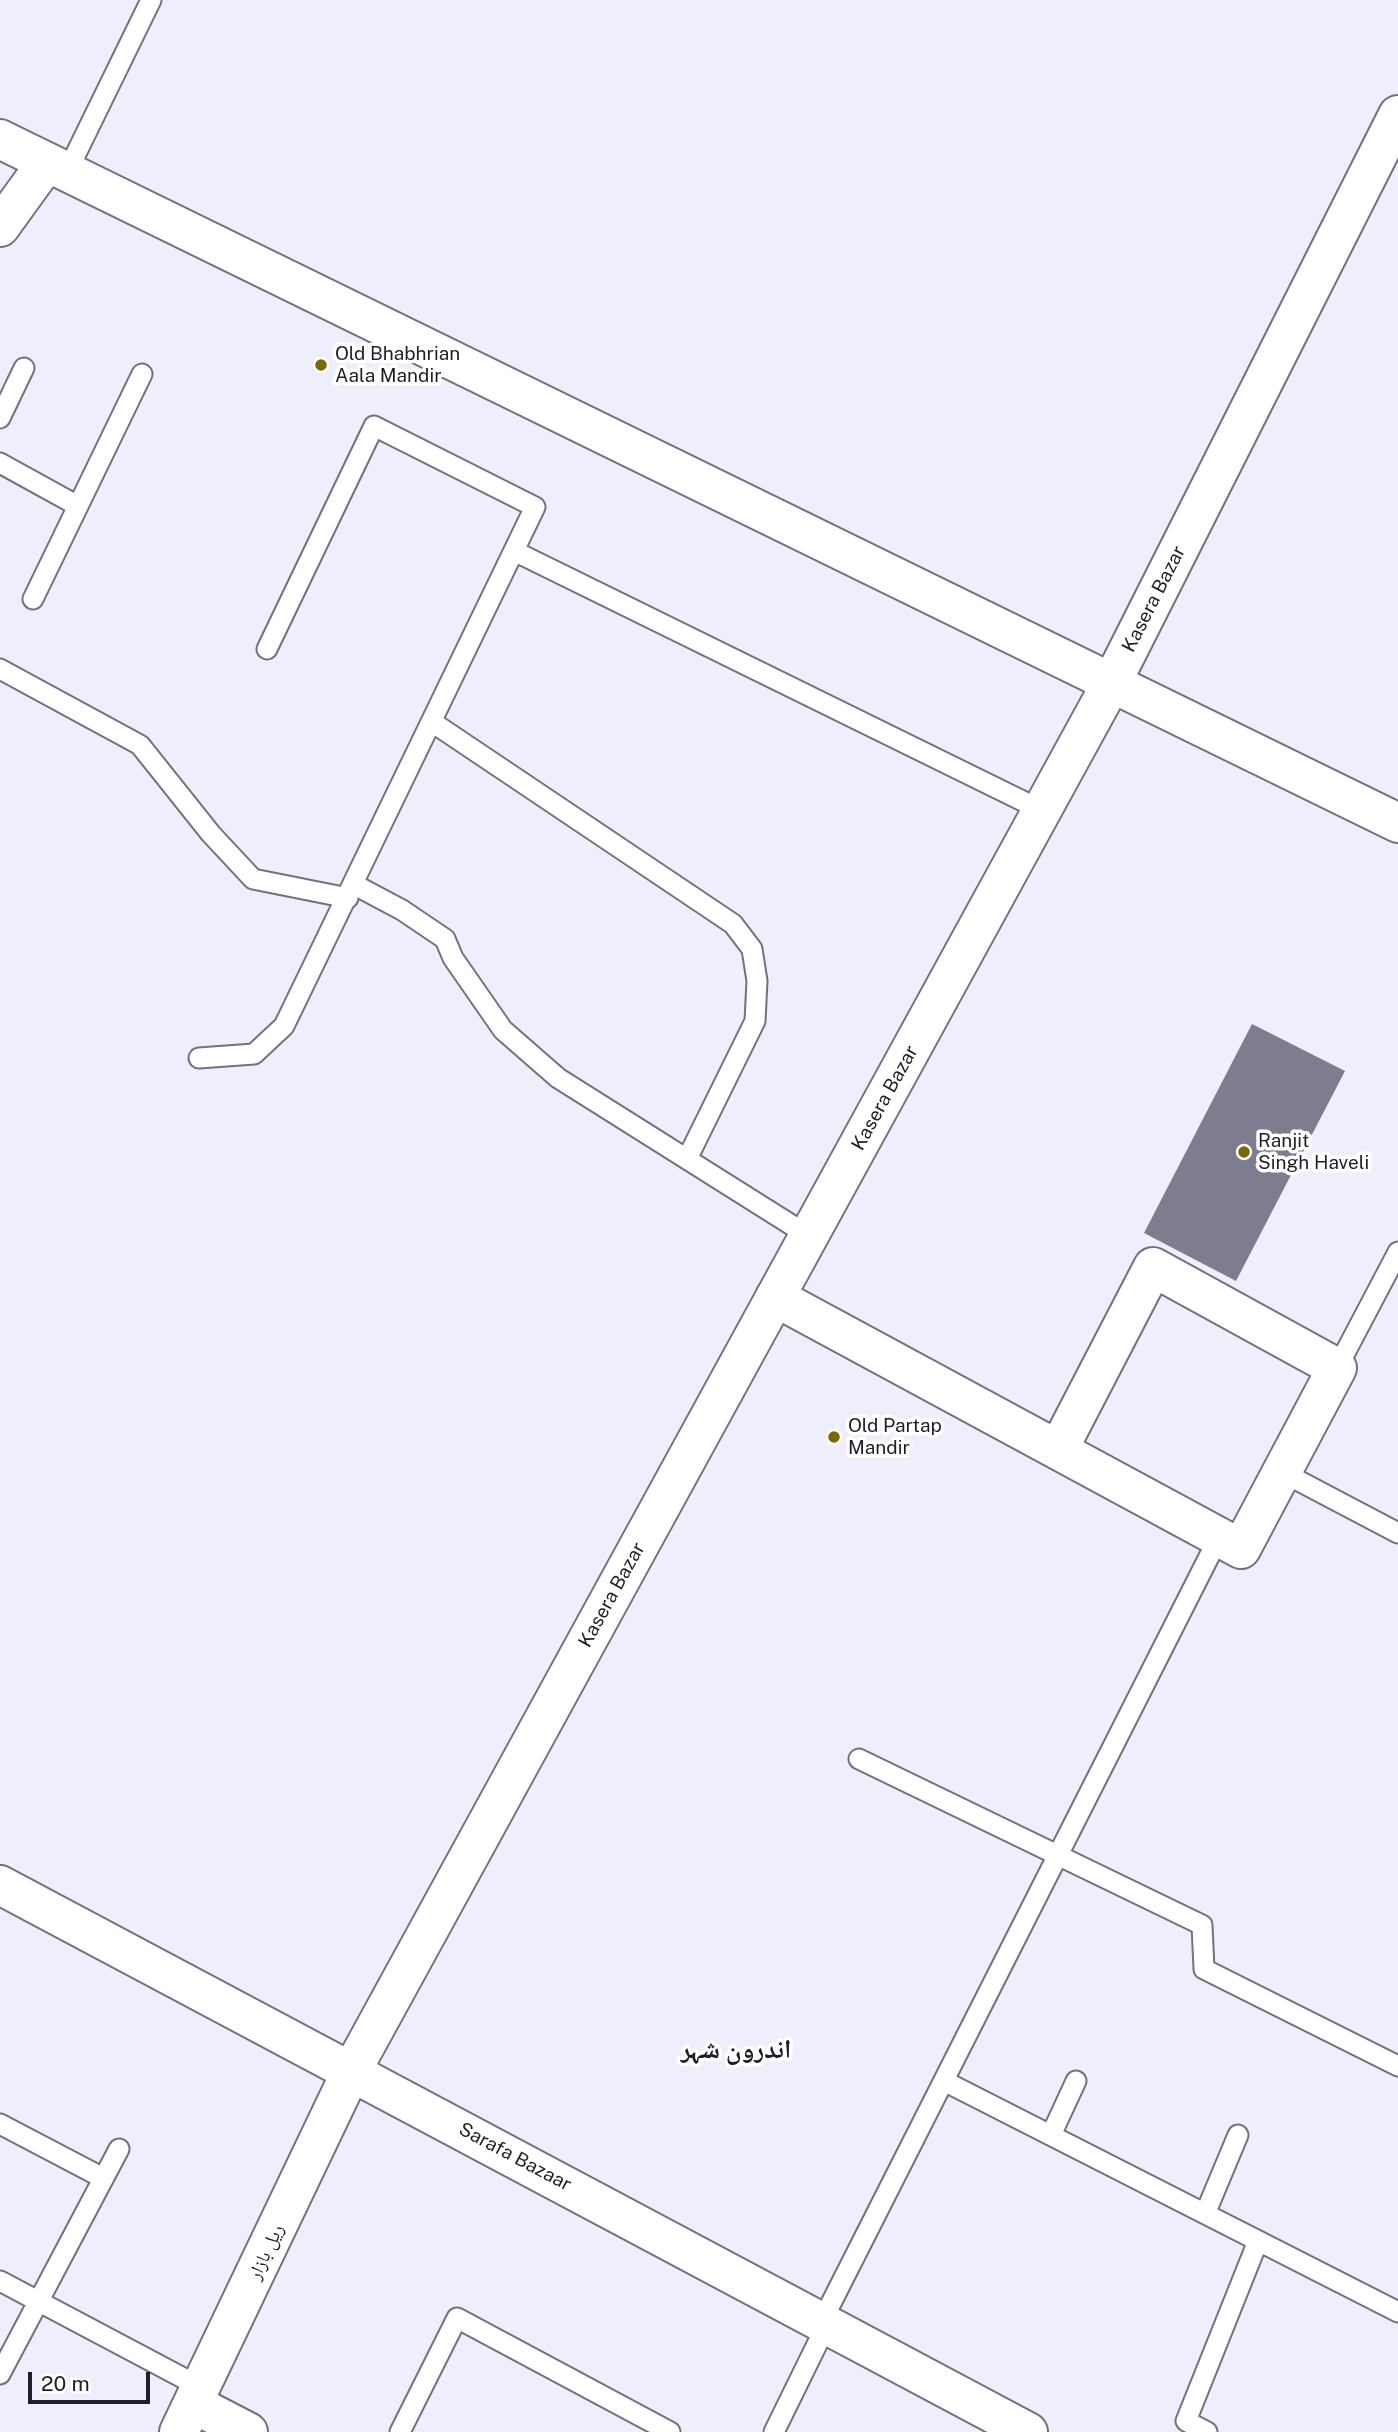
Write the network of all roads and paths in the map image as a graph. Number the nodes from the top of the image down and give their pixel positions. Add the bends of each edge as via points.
1 (151, 0) edge
2 (1398, 115) edge
3 (0, 139) edge
4 (57, 167) junction
5 (0, 227) edge
6 (24, 368) dead end
7 (142, 374) dead end
8 (0, 418) edge
9 (0, 463) edge
10 (78, 506) junction
11 (514, 551) junction
12 (33, 599) dead end
13 (267, 649) dead end
14 (0, 669) edge
15 (1111, 684) junction
16 (432, 722) junction
17 (1041, 810) junction
18 (1398, 823) edge
19 (351, 891) junction
20 (199, 1058) dead end
21 (687, 1159) junction
22 (809, 1236) junction
23 (1398, 1252) edge
24 (775, 1297) junction
25 (1337, 1368) junction
26 (1058, 1450) junction
27 (1282, 1472) junction
28 (1398, 1533) edge
29 (1219, 1537) junction
30 (859, 1759) dead end
31 (1058, 1856) junction
32 (0, 1885) edge
33 (1398, 2066) edge
34 (352, 2070) junction
35 (944, 2081) junction
36 (1076, 2081) dead end
37 (0, 2124) edge
38 (1051, 2135) junction
39 (1238, 2135) dead end
40 (119, 2149) dead end
41 (103, 2178) junction
42 (1206, 2214) junction
43 (1258, 2241) junction
44 (0, 2281) edge
45 (36, 2301) junction
46 (1398, 2312) edge
47 (825, 2323) junction
48 (0, 2374) edge
49 (192, 2408) edge
50 (248, 2432) edge
51 (400, 2432) edge
52 (670, 2432) edge
53 (775, 2432) edge
54 (1028, 2432) edge
55 (1207, 2432) edge

1 - 4 lane
2 - 15 street, Kasera Bazar
3 - 4 street
4 - 5 street
4 - 15 street
6 - 8 lane
7 - 10 lane
9 - 10 lane
10 - 12 lane
11 - 13 lane via 535,507 374,426
11 - 16 lane
11 - 17 lane
14 - 19 lane via 140,745 253,879
15 - 17 street, Kasera Bazar
15 - 18 street
16 - 19 lane
16 - 21 lane via 733,924 752,949 757,981 755,1021
17 - 22 street, Kasera Bazar
19 - 20 lane via 284,1026 254,1054
19 - 21 lane via 446,939 466,978 503,1030 558,1078
21 - 22 lane
22 - 24 street, Kasera Bazar
23 - 25 lane
24 - 26 street
24 - 34 street, Kasera Bazar
25 - 26 street via 1153,1267
25 - 27 street
26 - 29 street
27 - 28 lane
27 - 29 street via 1241,1549
29 - 31 lane
30 - 31 lane
31 - 33 lane via 1202,1925 1204,1969
31 - 35 lane
32 - 34 street, Sarafa Bazaar
34 - 47 street, Sarafa Bazaar
34 - 49 street, ریل بازار
35 - 38 lane
35 - 47 lane
36 - 38 lane
37 - 41 lane
38 - 42 lane
39 - 42 lane
40 - 41 lane
41 - 45 lane
42 - 43 lane
43 - 46 lane
43 - 55 lane via 1186,2421
44 - 45 lane
45 - 48 lane
45 - 49 lane
47 - 53 lane
47 - 54 street, Sarafa Bazaar
49 - 50 street
51 - 52 lane via 457,2318

